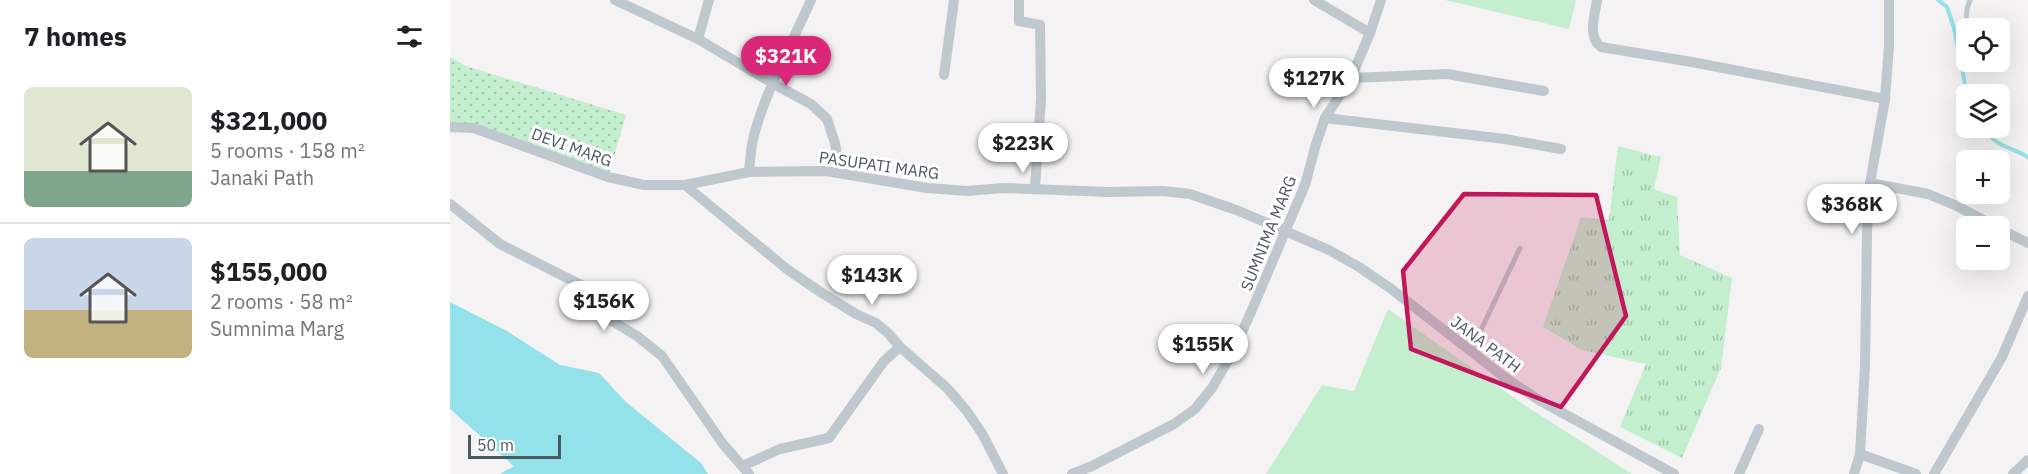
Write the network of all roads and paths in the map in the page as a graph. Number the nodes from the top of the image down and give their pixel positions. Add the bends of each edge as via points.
1 (709, 0) edge
2 (811, 0) edge
3 (954, 0) edge
4 (1019, 0) edge
5 (1314, 0) edge
6 (1381, 0) edge
7 (1597, 0) edge
8 (1889, 0) edge
9 (1970, 0) edge
10 (622, 1) edge
11 (1966, 18) edge
12 (1370, 33) junction
13 (698, 39) junction
14 (944, 75) dead end
15 (1351, 78) junction
16 (772, 83) junction
17 (1544, 91) dead end
18 (1885, 99) junction
19 (1324, 118) junction
20 (450, 127) edge
21 (1562, 149) dead end
22 (749, 172) junction
23 (840, 172) junction
24 (1870, 183) junction
25 (685, 185) junction
26 (1035, 188) junction
27 (450, 204) edge
28 (1976, 216) edge
29 (1285, 232) junction
30 (2010, 235) edge
31 (2028, 243) edge
32 (1520, 248) dead end
33 (2028, 296) edge
34 (900, 347) junction
35 (1470, 353) junction
36 (1759, 429) dead end
37 (1860, 454) junction
38 (2028, 460) edge
39 (745, 470) edge
40 (1093, 470) edge
41 (1003, 474) edge
42 (1072, 474) edge
43 (1674, 474) edge
44 (1739, 474) edge
45 (1854, 474) edge
46 (1916, 474) edge
47 (1934, 474) edge
48 (2013, 474) edge

1 - 13 street
2 - 16 street
3 - 14 street
4 - 26 street via 1019,21 1040,25 1041,99
5 - 12 street
6 - 12 street, SUMNIMA MARG
7 - 18 street via 1592,35 1601,48
8 - 18 street
9 - 11 lane
10 - 13 street
12 - 15 street, SUMNIMA MARG
13 - 16 street
15 - 17 street via 1447,74
15 - 19 street, SUMNIMA MARG
16 - 22 street via 753,136
16 - 23 street via 811,104 827,119
18 - 24 street
19 - 21 street
19 - 29 street, SUMNIMA MARG via 1305,185
20 - 25 street, DEVI MARG via 474,128 608,177 644,185
22 - 23 street, PASUPATI MARG
22 - 25 street
23 - 26 street, PASUPATI MARG via 927,188
24 - 28 street via 1928,194
24 - 37 street
25 - 34 street via 788,270 876,323
26 - 29 street, PASUPATI MARG via 1190,194
27 - 39 street via 500,244 581,285 612,321 662,356
29 - 35 street, JANA PATH via 1359,267
29 - 40 street, SUMNIMA MARG via 1233,352 1212,388 1195,409 1174,424
30 - 31 street
32 - 35 lane
33 - 47 street via 2002,357
34 - 39 street via 884,361 829,438 780,449
34 - 41 street via 966,410
35 - 43 street, JANA PATH via 1539,400
36 - 44 street
37 - 45 street
37 - 46 street
38 - 48 street
40 - 42 street, SUMNIMA MARG

